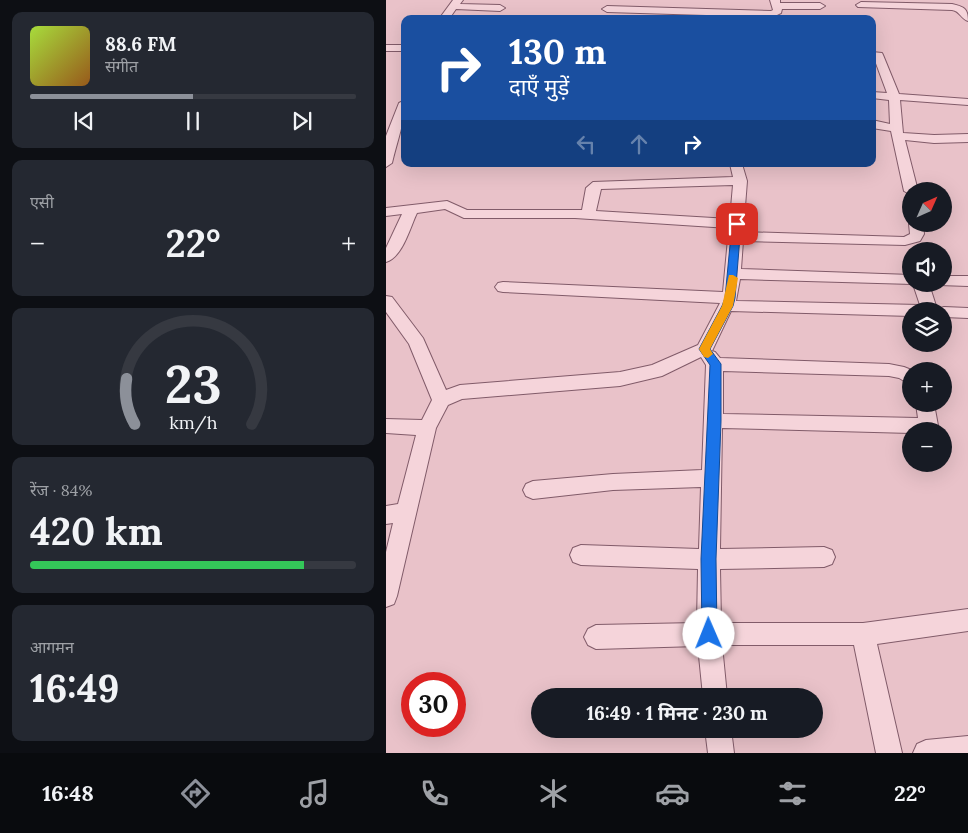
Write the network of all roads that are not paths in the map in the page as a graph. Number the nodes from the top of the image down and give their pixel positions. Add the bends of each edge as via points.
1 (637, 0) edge
2 (860, 2) edge
3 (456, 3) edge
4 (776, 3) edge
5 (820, 6) dead end
6 (500, 8) dead end
7 (607, 9) edge
8 (636, 10) junction
9 (447, 15) edge
10 (684, 15) edge
11 (756, 15) edge
12 (865, 15) edge
13 (968, 18) edge
14 (386, 48) edge
15 (401, 48) edge
16 (876, 54) edge
17 (876, 95) edge
18 (894, 96) junction
19 (968, 102) edge
20 (401, 105) edge
21 (876, 126) edge
22 (896, 133) junction
23 (389, 136) edge
24 (968, 138) edge
25 (386, 163) edge
26 (738, 172) edge
27 (909, 182) edge
28 (412, 208) junction
29 (386, 212) edge
30 (588, 215) junction
31 (737, 230) junction
32 (917, 232) edge
33 (386, 257) edge
34 (734, 274) junction
35 (902, 280) edge
36 (952, 281) edge
37 (968, 281) edge
38 (503, 287) dead end
39 (386, 301) edge
40 (729, 302) junction
41 (902, 310) edge
42 (952, 312) edge
43 (968, 313) edge
44 (710, 357) junction
45 (902, 373) edge
46 (441, 400) junction
47 (715, 421) junction
48 (386, 426) edge
49 (427, 428) junction
50 (902, 428) edge
51 (712, 478) junction
52 (533, 490) dead end
53 (406, 512) junction
54 (386, 515) edge
55 (581, 555) dead end
56 (824, 557) dead end
57 (708, 559) junction
58 (386, 596) edge
59 (968, 620) edge
60 (709, 634) junction
61 (863, 634) junction
62 (596, 637) dead end
63 (714, 688) edge
64 (719, 738) edge
65 (968, 749) edge
66 (721, 753) edge
67 (889, 753) edge
68 (931, 753) edge

1 - 8 street
2 - 12 street
2 - 13 street via 952,7 961,9
3 - 6 street
3 - 9 street
4 - 5 street
4 - 11 street via 778,12
7 - 8 street
8 - 10 street
14 - 15 street
16 - 18 street
17 - 18 street
18 - 19 street
18 - 22 street
20 - 23 street
21 - 22 street
22 - 24 street via 934,139
22 - 27 street
23 - 25 street
26 - 30 street via 598,184 592,188
26 - 31 street
28 - 29 street
28 - 30 street via 447,204 464,214
28 - 33 street
30 - 31 street
31 - 32 street via 905,241 915,238
31 - 34 street
34 - 35 street
34 - 40 street
36 - 37 street
38 - 40 street
39 - 46 street via 416,342
40 - 41 street
40 - 44 street
42 - 43 street
44 - 45 street
44 - 46 street via 620,379 460,392
44 - 47 street
46 - 49 street
47 - 50 street
47 - 51 street
48 - 49 street
49 - 53 street
51 - 52 street via 613,482
51 - 57 street
53 - 54 street
53 - 58 street
55 - 57 street
56 - 57 street
57 - 60 street
59 - 61 street
60 - 61 street
60 - 62 street
60 - 63 street
61 - 67 street
64 - 66 street
65 - 68 street

